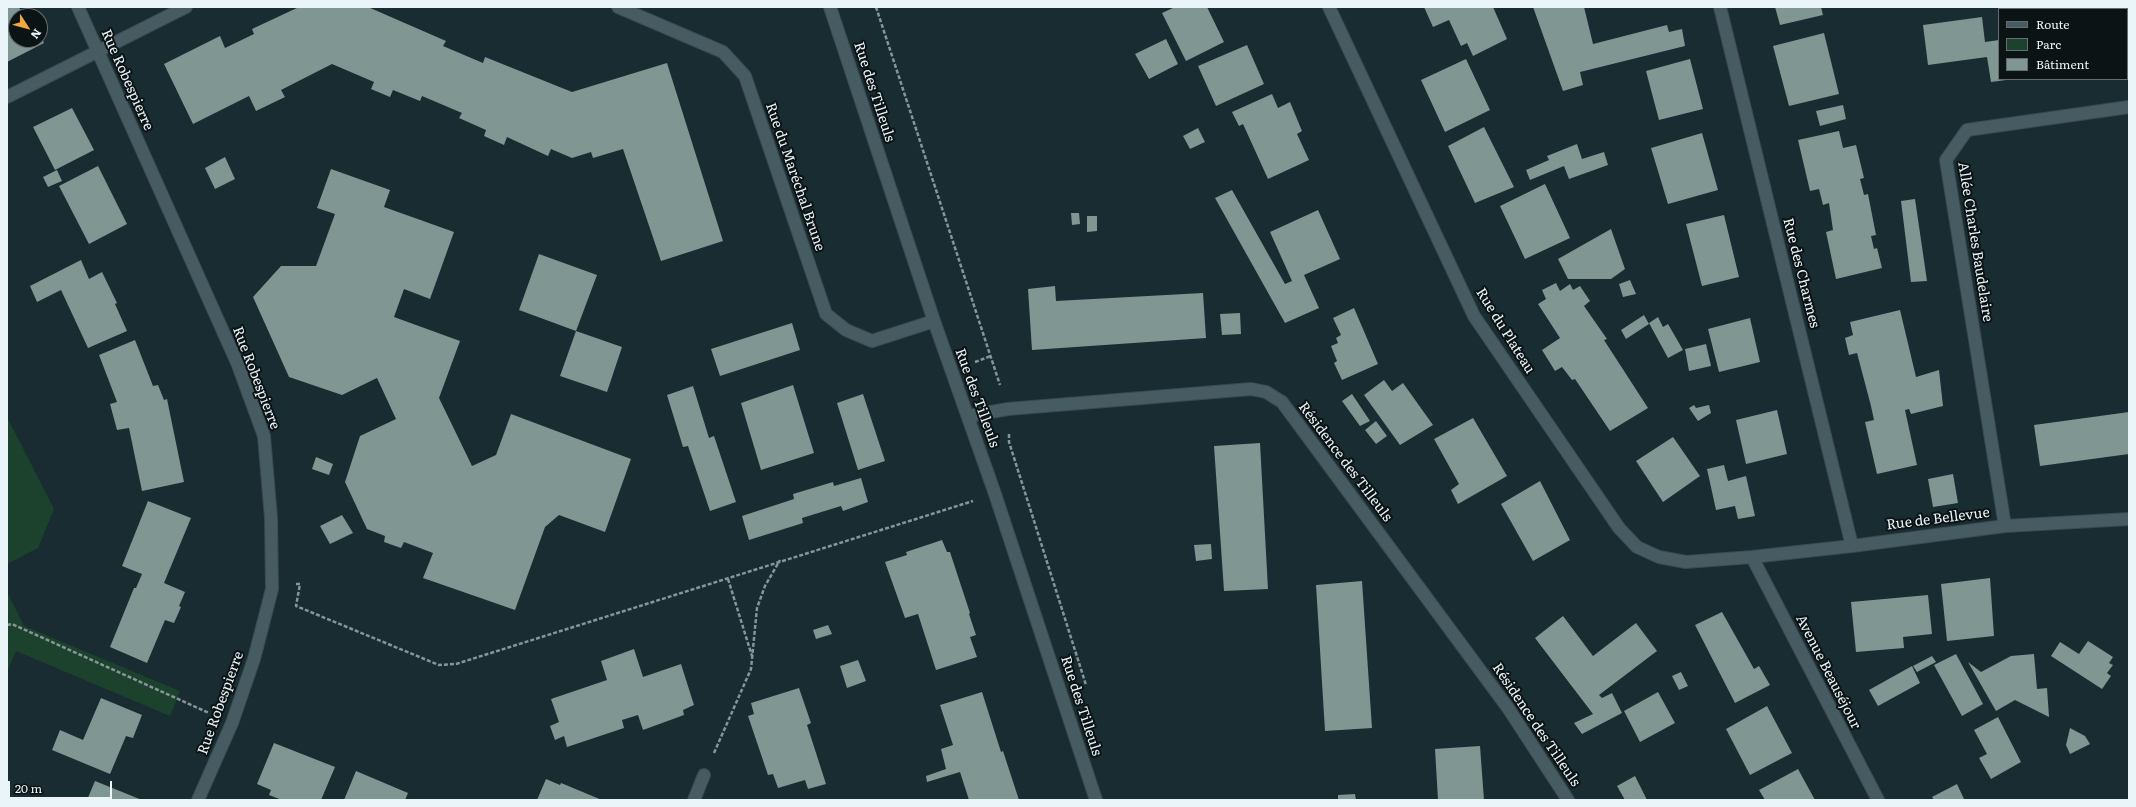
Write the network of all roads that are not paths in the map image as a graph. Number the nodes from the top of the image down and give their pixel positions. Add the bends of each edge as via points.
1 (78, 7) edge
2 (186, 7) edge
3 (618, 7) edge
4 (830, 7) edge
5 (1329, 7) edge
6 (1720, 7) edge
7 (98, 50) junction
8 (7, 97) edge
9 (2129, 107) edge
10 (934, 321) junction
11 (968, 416) junction
12 (2129, 519) edge
13 (2005, 526) junction
14 (1852, 546) junction
15 (1752, 557) junction
16 (704, 775) road end
17 (198, 800) edge
18 (694, 800) edge
19 (1096, 800) edge
20 (1568, 800) edge
21 (1878, 800) edge

1 - 7 street, Rue Robespierre
2 - 7 street
3 - 10 street, Rue du Maréchal Brune via 724,52 744,76 826,314 846,330 872,341
4 - 10 street, Rue des Tilleuls
5 - 15 street, Rue du Plateau via 1474,316 1619,528 1637,547 1659,557 1686,562
6 - 14 street, Rue des Charmes
7 - 8 street
7 - 17 street, Rue Robespierre via 238,365 264,436 271,518 272,589 254,659 232,723
9 - 13 street, Allée Charles Baudelaire via 1967,130 1946,160
10 - 11 street, Rue des Tilleuls
11 - 19 street, Rue des Tilleuls
11 - 20 street, Résidence des Tilleuls via 1008,408 1251,389 1271,395 1282,402 1508,708
12 - 13 street, Rue de Bellevue
13 - 14 street, Rue de Bellevue
14 - 15 street, Rue de Bellevue
15 - 21 street, Avenue Beauséjour
16 - 18 street

